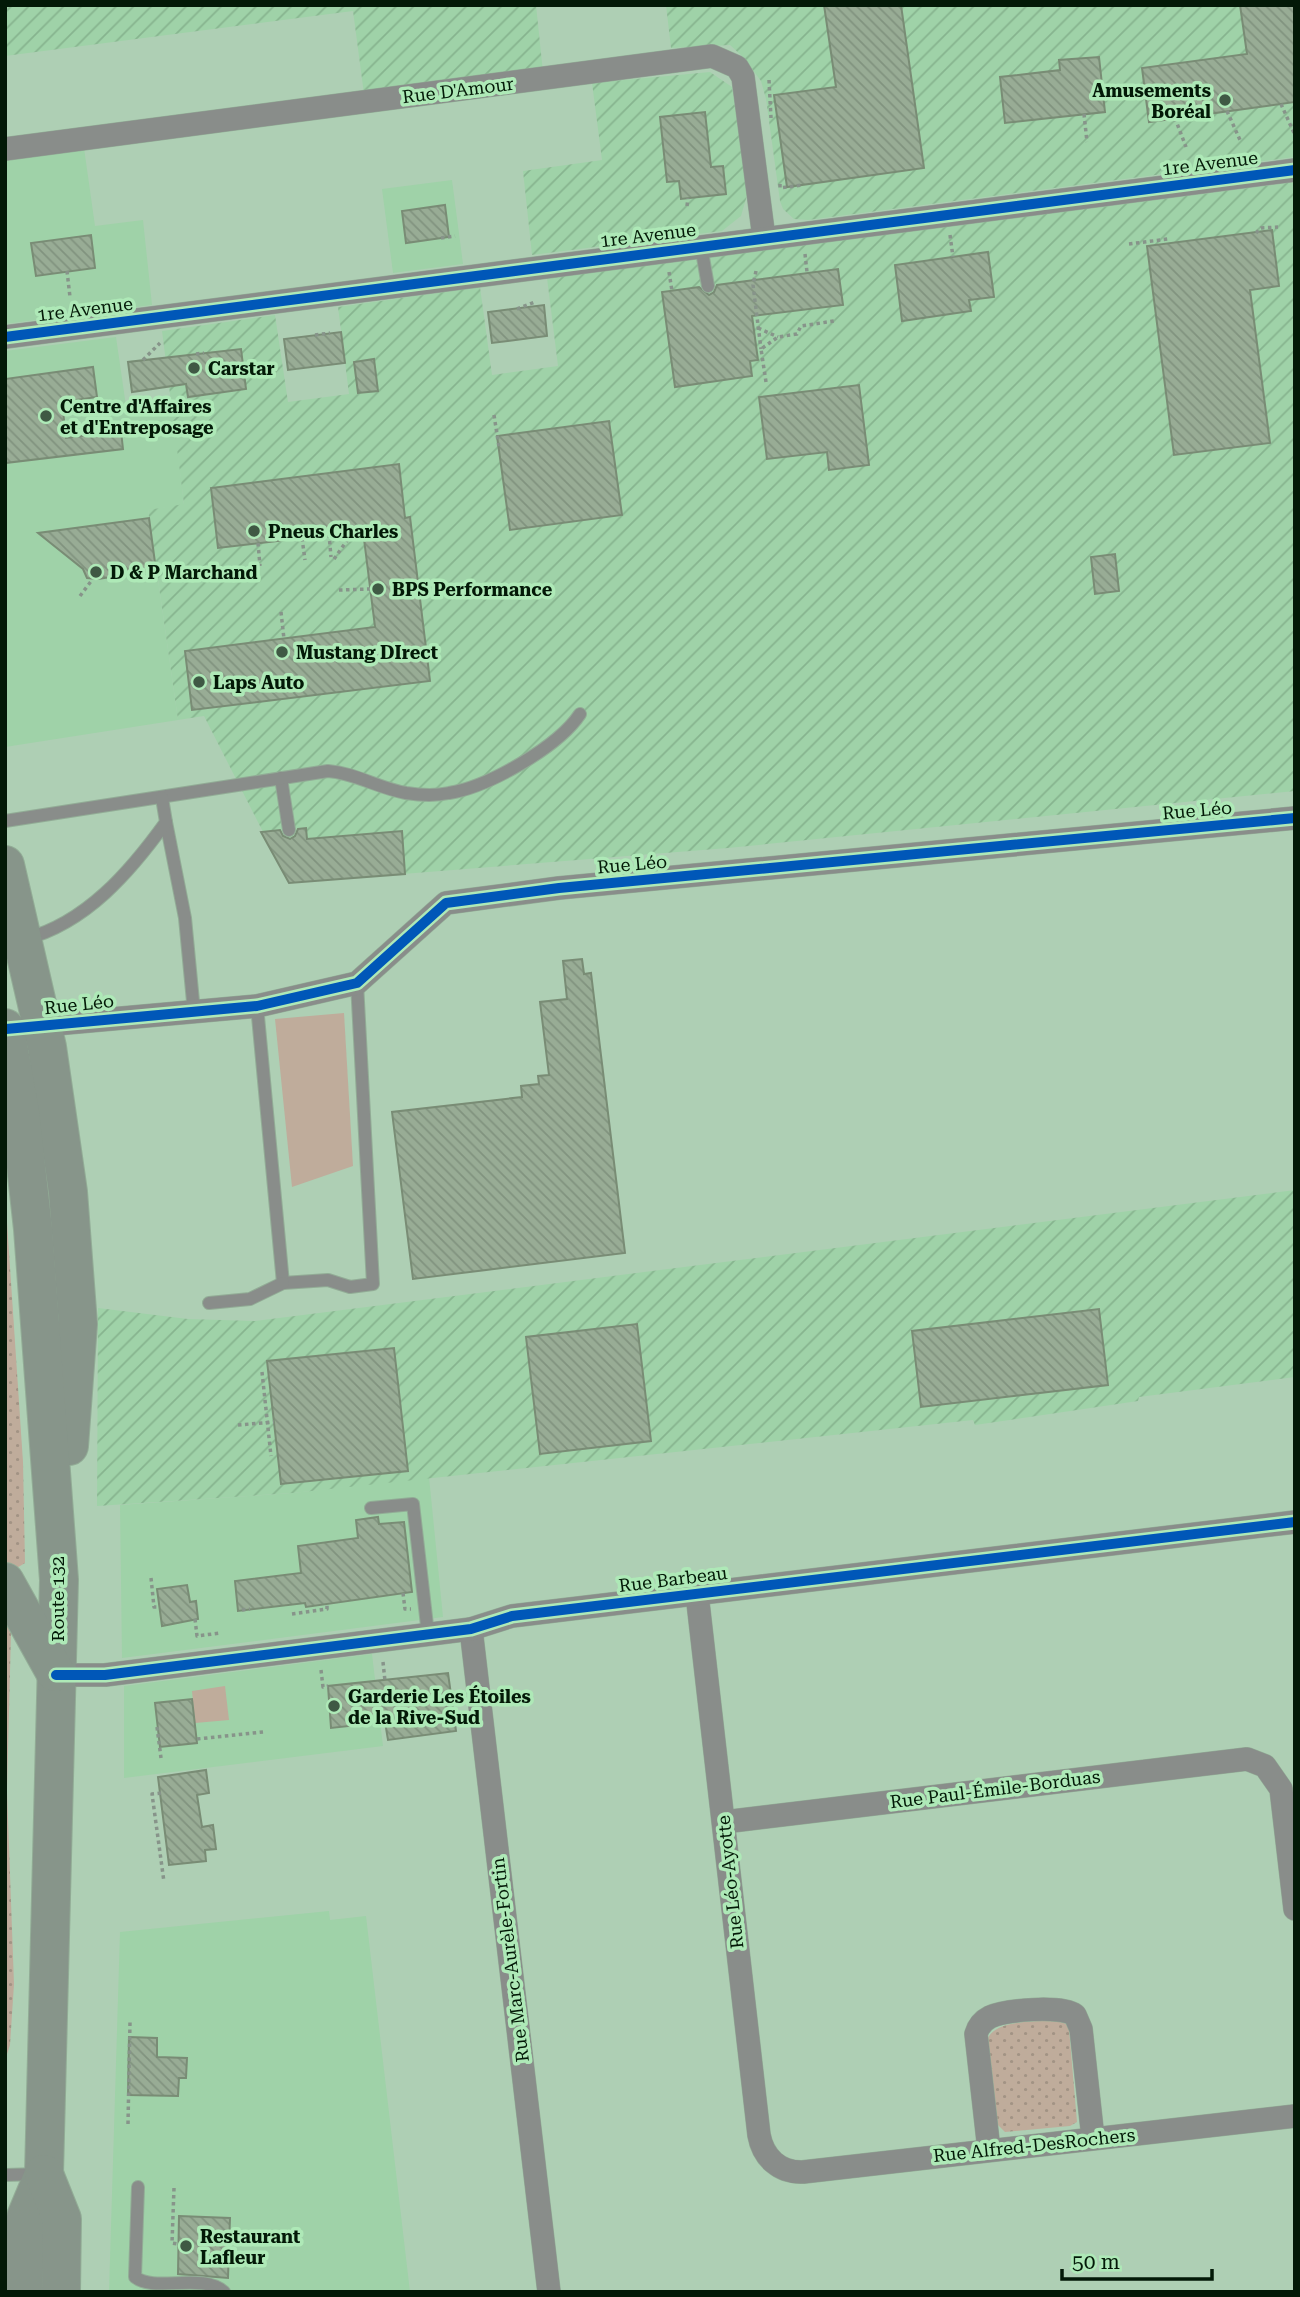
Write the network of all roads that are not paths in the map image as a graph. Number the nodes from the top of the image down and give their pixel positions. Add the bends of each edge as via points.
1 (5, 149) edge
2 (1295, 170) edge
3 (764, 238) junction
4 (701, 246) junction
5 (708, 286) dead end
6 (5, 337) edge
7 (580, 714) dead end
8 (281, 778) junction
9 (162, 798) junction
10 (1295, 818) edge
11 (5, 821) edge
12 (166, 822) junction
13 (289, 830) dead end
14 (5, 865) edge
15 (24, 939) junction
16 (357, 983) junction
17 (257, 1006) junction
18 (194, 1012) junction
19 (15, 1028) edge
20 (5, 1150) edge
21 (29, 1183) junction
22 (283, 1283) junction
23 (209, 1303) dead end
24 (371, 1508) dead end
25 (1295, 1522) edge
26 (59, 1580) junction
27 (5, 1582) edge
28 (697, 1594) junction
29 (471, 1629) junction
30 (428, 1634) junction
31 (56, 1675) junction
32 (724, 1822) junction
33 (1295, 1909) edge
34 (1295, 2116) edge
35 (1093, 2138) junction
36 (989, 2150) junction
37 (775, 2164) joint
38 (44, 2174) junction
39 (5, 2175) edge
40 (138, 2187) dead end
41 (23, 2292) edge
42 (61, 2292) edge
43 (224, 2292) edge
44 (549, 2292) edge

1 - 3 street, Rue D'Amour via 712,56 731,63 743,77
2 - 3 street, 1re Avenue
3 - 4 street, 1re Avenue
4 - 5 lane
4 - 6 street, 1re Avenue
7 - 8 lane via 572,727 524,761 479,785 450,793 404,792 328,771
8 - 9 lane
8 - 13 lane
9 - 11 lane
9 - 12 lane
10 - 16 street, Rue Léo via 559,888 446,903
12 - 15 lane via 139,860 92,905 59,927
12 - 18 lane via 186,928
14 - 15 highway, Route 132
15 - 19 highway, Route 132
16 - 17 street, Rue Léo
16 - 22 lane via 373,1284
17 - 18 street, Rue Léo
17 - 22 lane
18 - 19 street, Rue Léo
19 - 21 highway, Route 132
19 - 26 highway, Route 132 via 63,1149 76,1279 78,1324
20 - 21 highway
21 - 26 highway, Route 132
22 - 23 lane via 250,1299
24 - 30 lane via 413,1504
25 - 28 street, Rue Barbeau
26 - 31 highway, Route 132
27 - 31 highway
28 - 29 street, Rue Barbeau via 498,1618
28 - 32 street, Rue Léo-Ayotte
29 - 30 street, Rue Barbeau
29 - 44 street, Rue Marc-Aurèle-Fortin
30 - 31 street, Rue Barbeau via 105,1675
31 - 38 highway, Route 132
32 - 33 street, Rue Paul-Émile-Borduas via 1247,1759 1265,1766 1281,1789
32 - 37 street, Rue Léo-Ayotte via 759,2134 763,2151
34 - 35 street, Rue Alfred-DesRochers
35 - 36 street, Rue Alfred-DesRochers
35 - 36 street via 1081,2029 1074,2015 1061,2008 997,2015 983,2021 976,2034
36 - 37 street, Rue Alfred-DesRochers via 803,2172
38 - 39 lane
38 - 41 highway, Route 132 via 26,2217
38 - 42 highway, Route 132 via 62,2219
40 - 43 lane via 135,2277 213,2284

